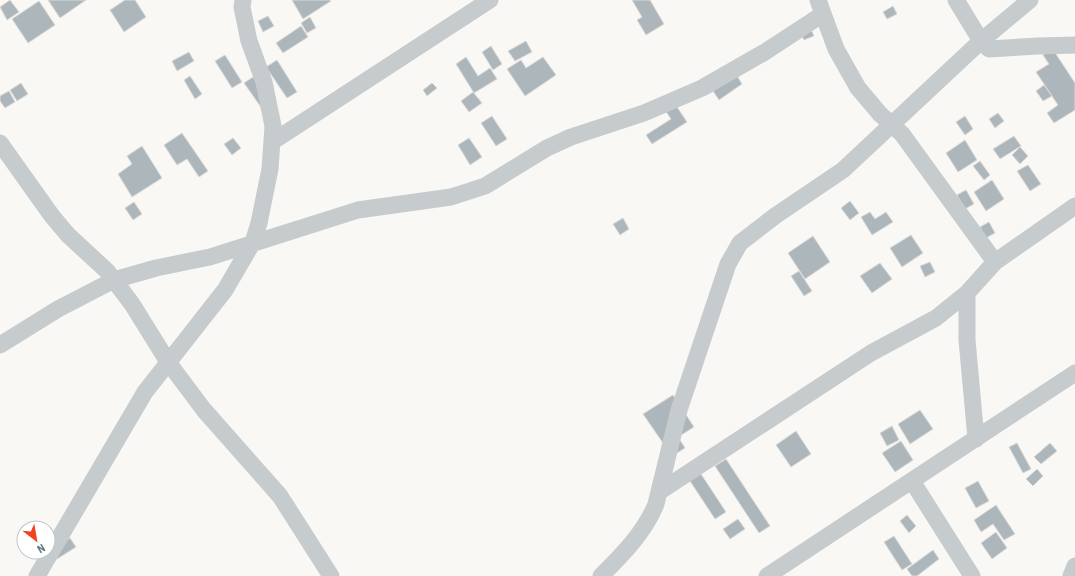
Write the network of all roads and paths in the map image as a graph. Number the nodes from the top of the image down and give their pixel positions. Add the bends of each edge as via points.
1 (243, 0) edge
2 (490, 0) edge
3 (956, 0) edge
4 (1030, 0) edge
5 (821, 7) edge
6 (981, 41) junction
7 (1075, 45) edge
8 (893, 124) junction
9 (272, 142) junction
10 (0, 143) edge
11 (1075, 206) edge
12 (253, 242) junction
13 (995, 262) junction
14 (114, 280) junction
15 (967, 293) junction
16 (0, 345) edge
17 (168, 362) junction
18 (1075, 373) edge
19 (976, 439) junction
20 (912, 481) junction
21 (659, 492) junction
22 (1075, 566) edge
23 (36, 576) edge
24 (331, 576) edge
25 (601, 576) edge
26 (767, 576) edge
27 (972, 576) edge
28 (1071, 576) edge

1 - 9 street via 249,42 264,82 273,126
2 - 9 street
3 - 6 street
4 - 6 street
5 - 8 street via 836,49 858,88 880,114
5 - 12 street via 759,56 702,88 644,113 571,137 547,148 485,186 452,197 358,210
6 - 7 street via 991,50
6 - 8 street
8 - 13 street
8 - 21 street via 843,170 763,224 733,253 679,410
9 - 12 street via 270,170
10 - 14 street via 52,216
11 - 13 street
12 - 14 street via 210,257
12 - 17 street via 225,290
13 - 15 street
14 - 16 street via 58,309
14 - 17 street
15 - 19 street via 967,340
15 - 21 street via 936,318 871,353
17 - 23 street via 145,392
17 - 24 street via 204,410 280,496
18 - 19 street
19 - 20 street
20 - 26 street
20 - 27 street
21 - 25 street via 643,530
22 - 28 street

